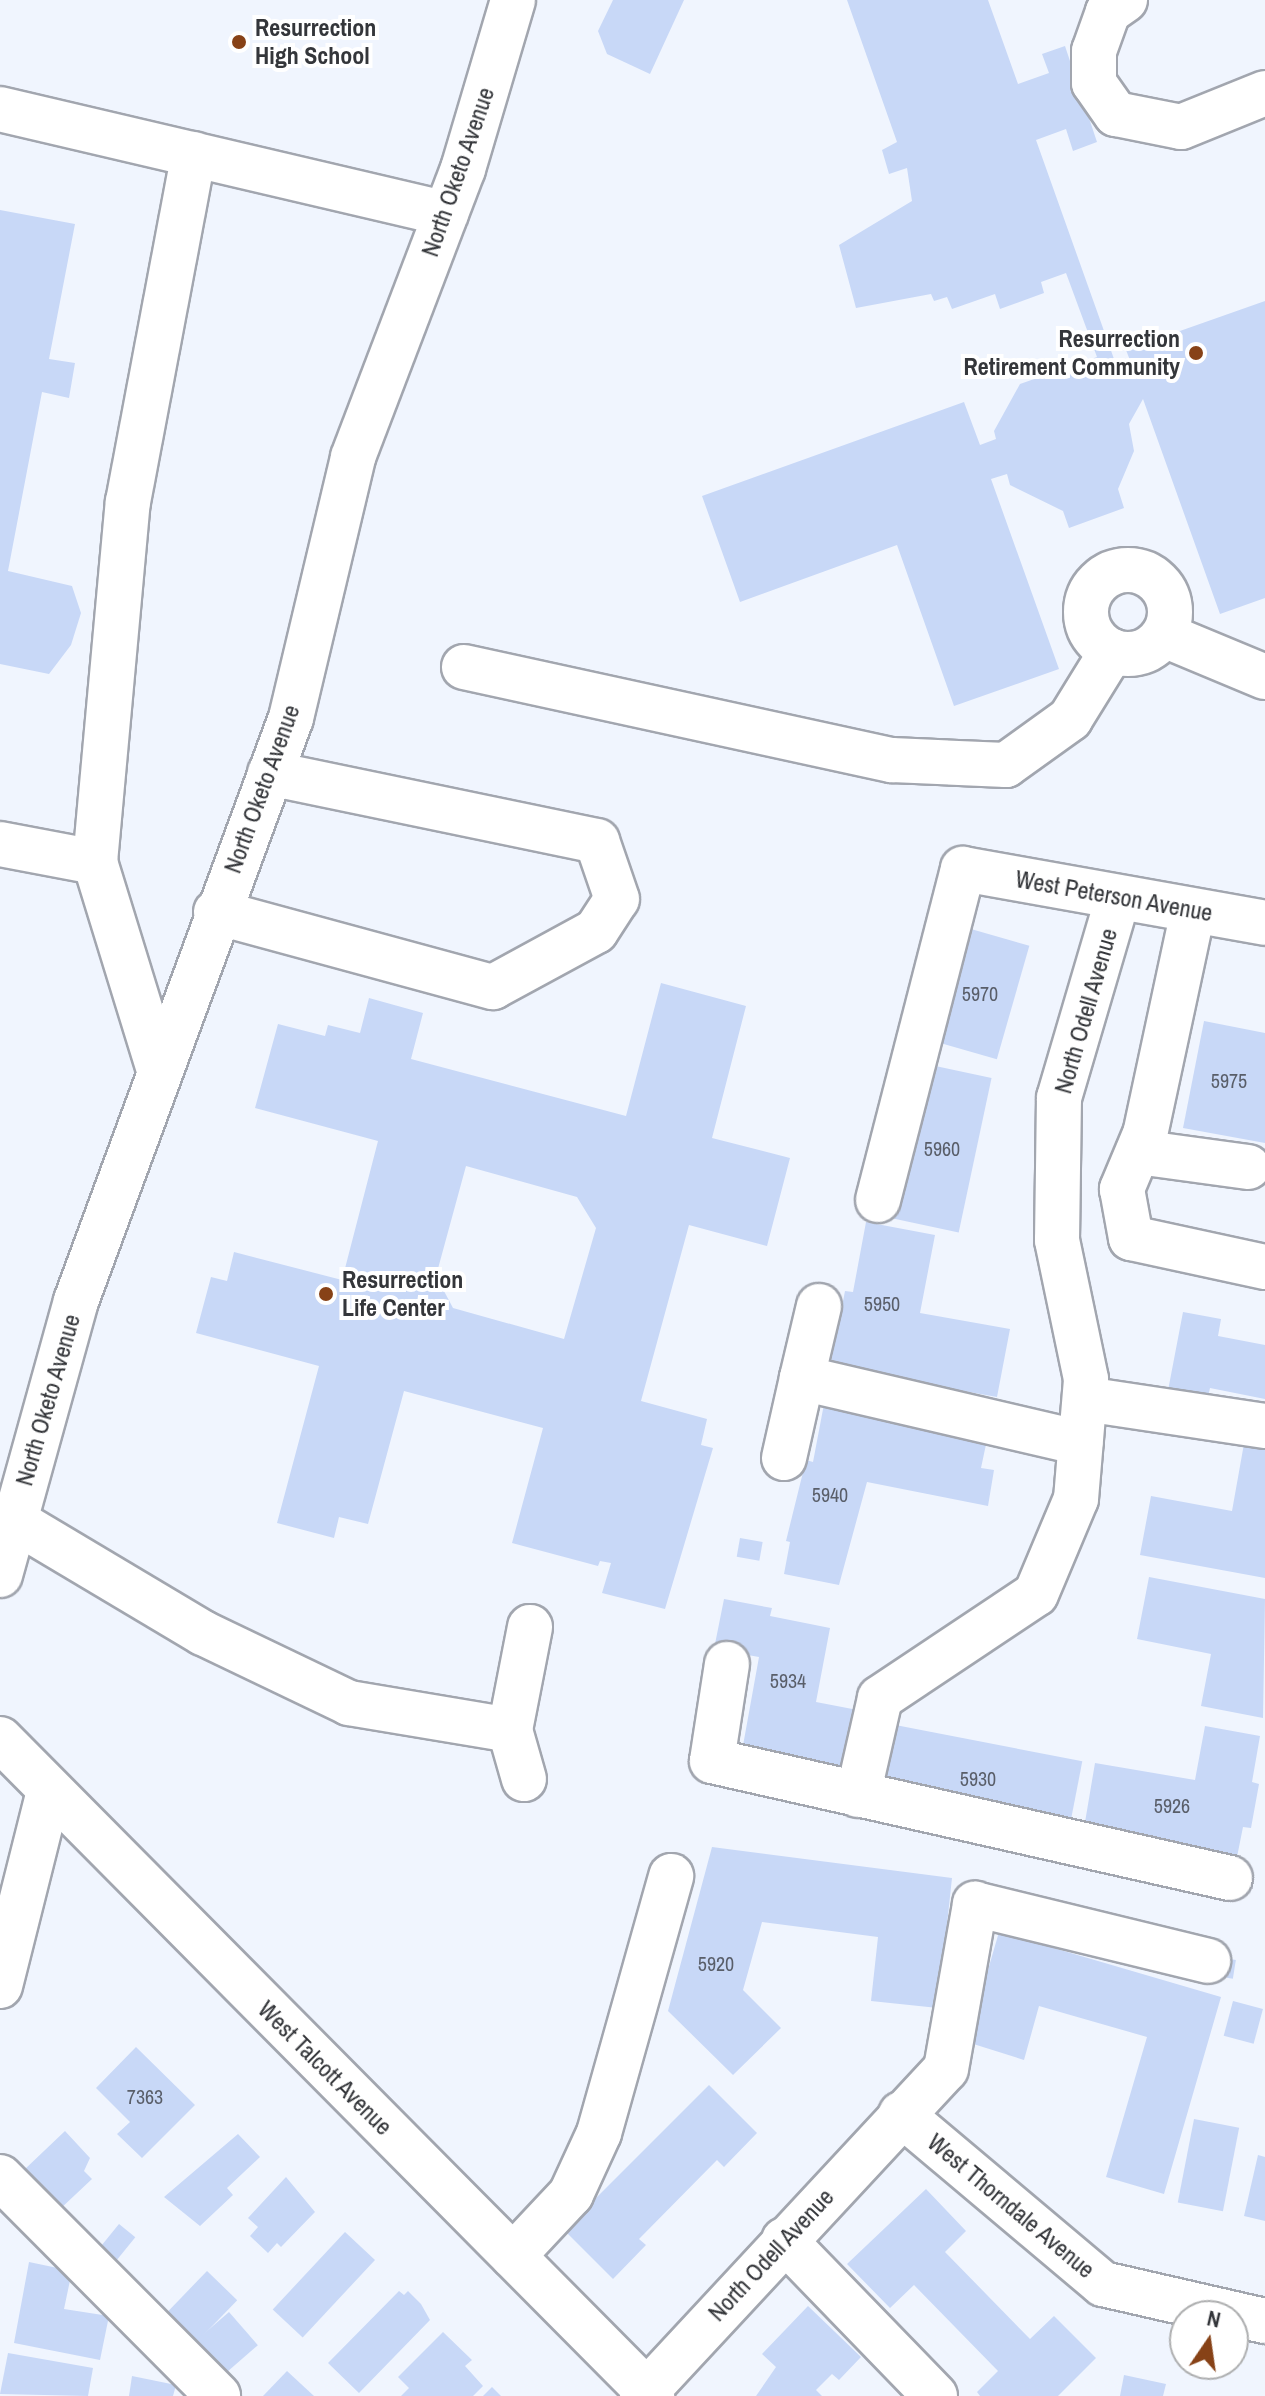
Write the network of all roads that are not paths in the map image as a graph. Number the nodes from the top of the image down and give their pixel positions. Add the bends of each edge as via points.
1 (513, 0) edge
2 (1125, 0) edge
3 (1265, 93) edge
4 (0, 109) edge
5 (194, 154) junction
6 (446, 214) junction
7 (1164, 635) junction
8 (1112, 651) junction
9 (464, 667) dead end
10 (1265, 677) edge
11 (270, 773) junction
12 (0, 844) edge
13 (95, 862) junction
14 (1118, 898) junction
15 (1193, 911) junction
16 (216, 912) junction
17 (1265, 923) edge
18 (159, 1070) junction
19 (1138, 1152) junction
20 (1248, 1167) dead end
21 (878, 1200) dead end
22 (1265, 1267) edge
23 (819, 1306) dead end
24 (802, 1378) junction
25 (1085, 1399) junction
26 (1265, 1426) edge
27 (1081, 1443) junction
28 (784, 1458) dead end
29 (15, 1521) junction
30 (0, 1575) edge
31 (530, 1627) dead end
32 (727, 1664) dead end
33 (510, 1730) junction
34 (0, 1739) edge
35 (524, 1779) dead end
36 (49, 1791) junction
37 (858, 1795) junction
38 (671, 1876) dead end
39 (1230, 1878) dead end
40 (1208, 1961) dead end
41 (0, 1986) edge
42 (901, 2114) junction
43 (0, 2177) edge
44 (784, 2240) junction
45 (513, 2256) junction
46 (1265, 2321) edge
47 (201, 2389) edge
48 (647, 2394) edge
49 (935, 2396) edge

1 - 6 street, North Oketo Avenue
2 - 3 street via 1108,12 1094,51 1094,83 1116,114 1181,127
4 - 5 street
5 - 6 street
5 - 13 street via 128,502
6 - 11 street, North Oketo Avenue via 353,457 291,718
7 - 8 street via 1141,652
7 - 8 street via 1170,621 1166,593 1144,574 1116,572 1093,589 1086,617 1090,631
7 - 10 street
8 - 9 street via 1070,719 1006,765 892,760
11 - 16 street, North Oketo Avenue
11 - 16 street via 597,841 617,899 596,931 493,987
12 - 13 street
13 - 18 street
14 - 15 street, West Peterson Avenue
14 - 21 street, West Peterson Avenue via 963,869
14 - 25 street, North Odell Avenue via 1059,1098 1057,1240 1086,1379
15 - 17 street, West Peterson Avenue
15 - 19 street
16 - 18 street, North Oketo Avenue
18 - 29 street, North Oketo Avenue via 76,1301
19 - 20 street
19 - 22 street via 1122,1189 1131,1238
23 - 24 street
24 - 27 street
24 - 28 street
25 - 26 street
25 - 27 street, North Odell Avenue
27 - 37 street, North Odell Avenue via 1076,1499 1036,1594 880,1698
29 - 30 street, North Oketo Avenue
29 - 33 street via 203,1633 349,1703
31 - 33 street
32 - 37 street via 712,1761
33 - 35 street
34 - 36 street, West Talcott Avenue
36 - 41 street
36 - 45 street, West Talcott Avenue
37 - 39 street
38 - 45 street via 599,2133 571,2194
40 - 42 street, North Odell Avenue via 975,1904 946,2069
42 - 44 street, North Odell Avenue
42 - 46 street, West Thorndale Avenue via 1103,2284
43 - 47 street
44 - 48 street, North Odell Avenue
44 - 49 street
45 - 48 street, West Talcott Avenue

